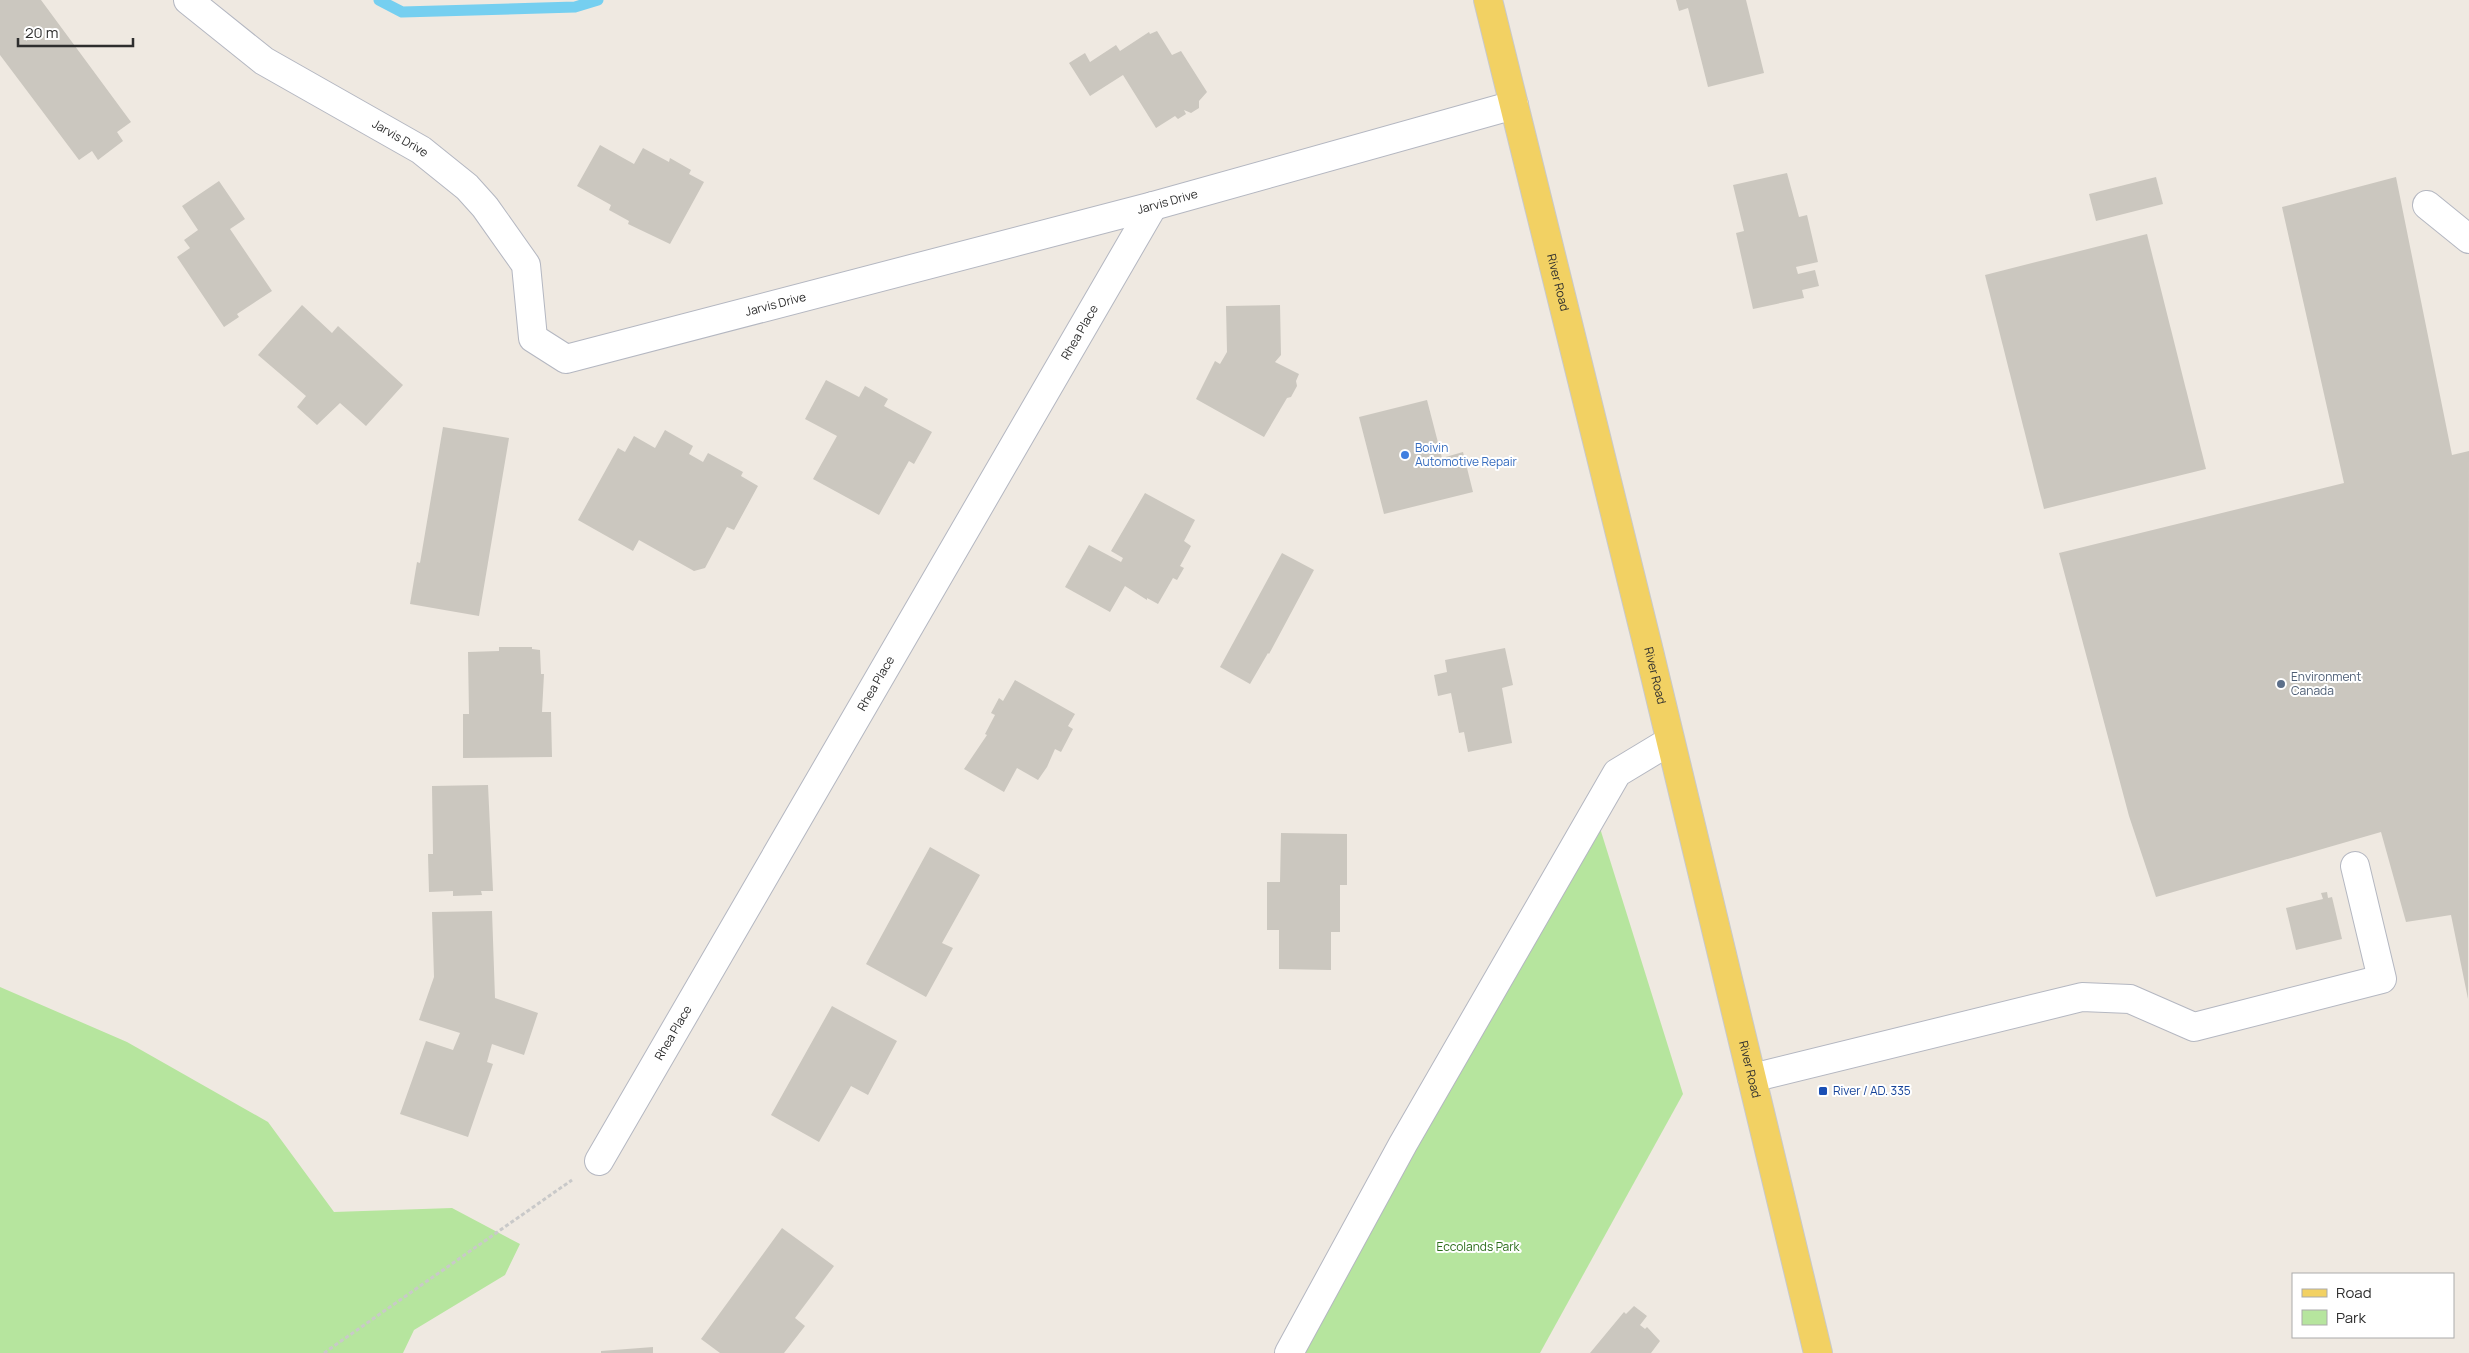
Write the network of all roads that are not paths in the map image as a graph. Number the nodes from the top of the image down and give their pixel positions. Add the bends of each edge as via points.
1 (188, 0) edge
2 (1488, 0) edge
3 (1514, 105) junction
4 (2427, 205) dead end
5 (1153, 206) junction
6 (2469, 240) edge
7 (1670, 741) junction
8 (2355, 866) dead end
9 (1752, 1078) junction
10 (599, 1161) road end
11 (1290, 1353) edge
12 (1818, 1353) edge

1 - 5 street, Jarvis Drive via 264,61 421,150 467,187 526,265 533,338 566,358
2 - 3 main road, River Road
3 - 5 street, Jarvis Drive
3 - 7 main road, River Road
4 - 6 street
5 - 10 street, Rhea Place
7 - 9 main road, River Road
7 - 11 street via 1617,773 1403,1144
8 - 9 street via 2382,979 2194,1027 2130,999 2082,997
9 - 12 main road, River Road

